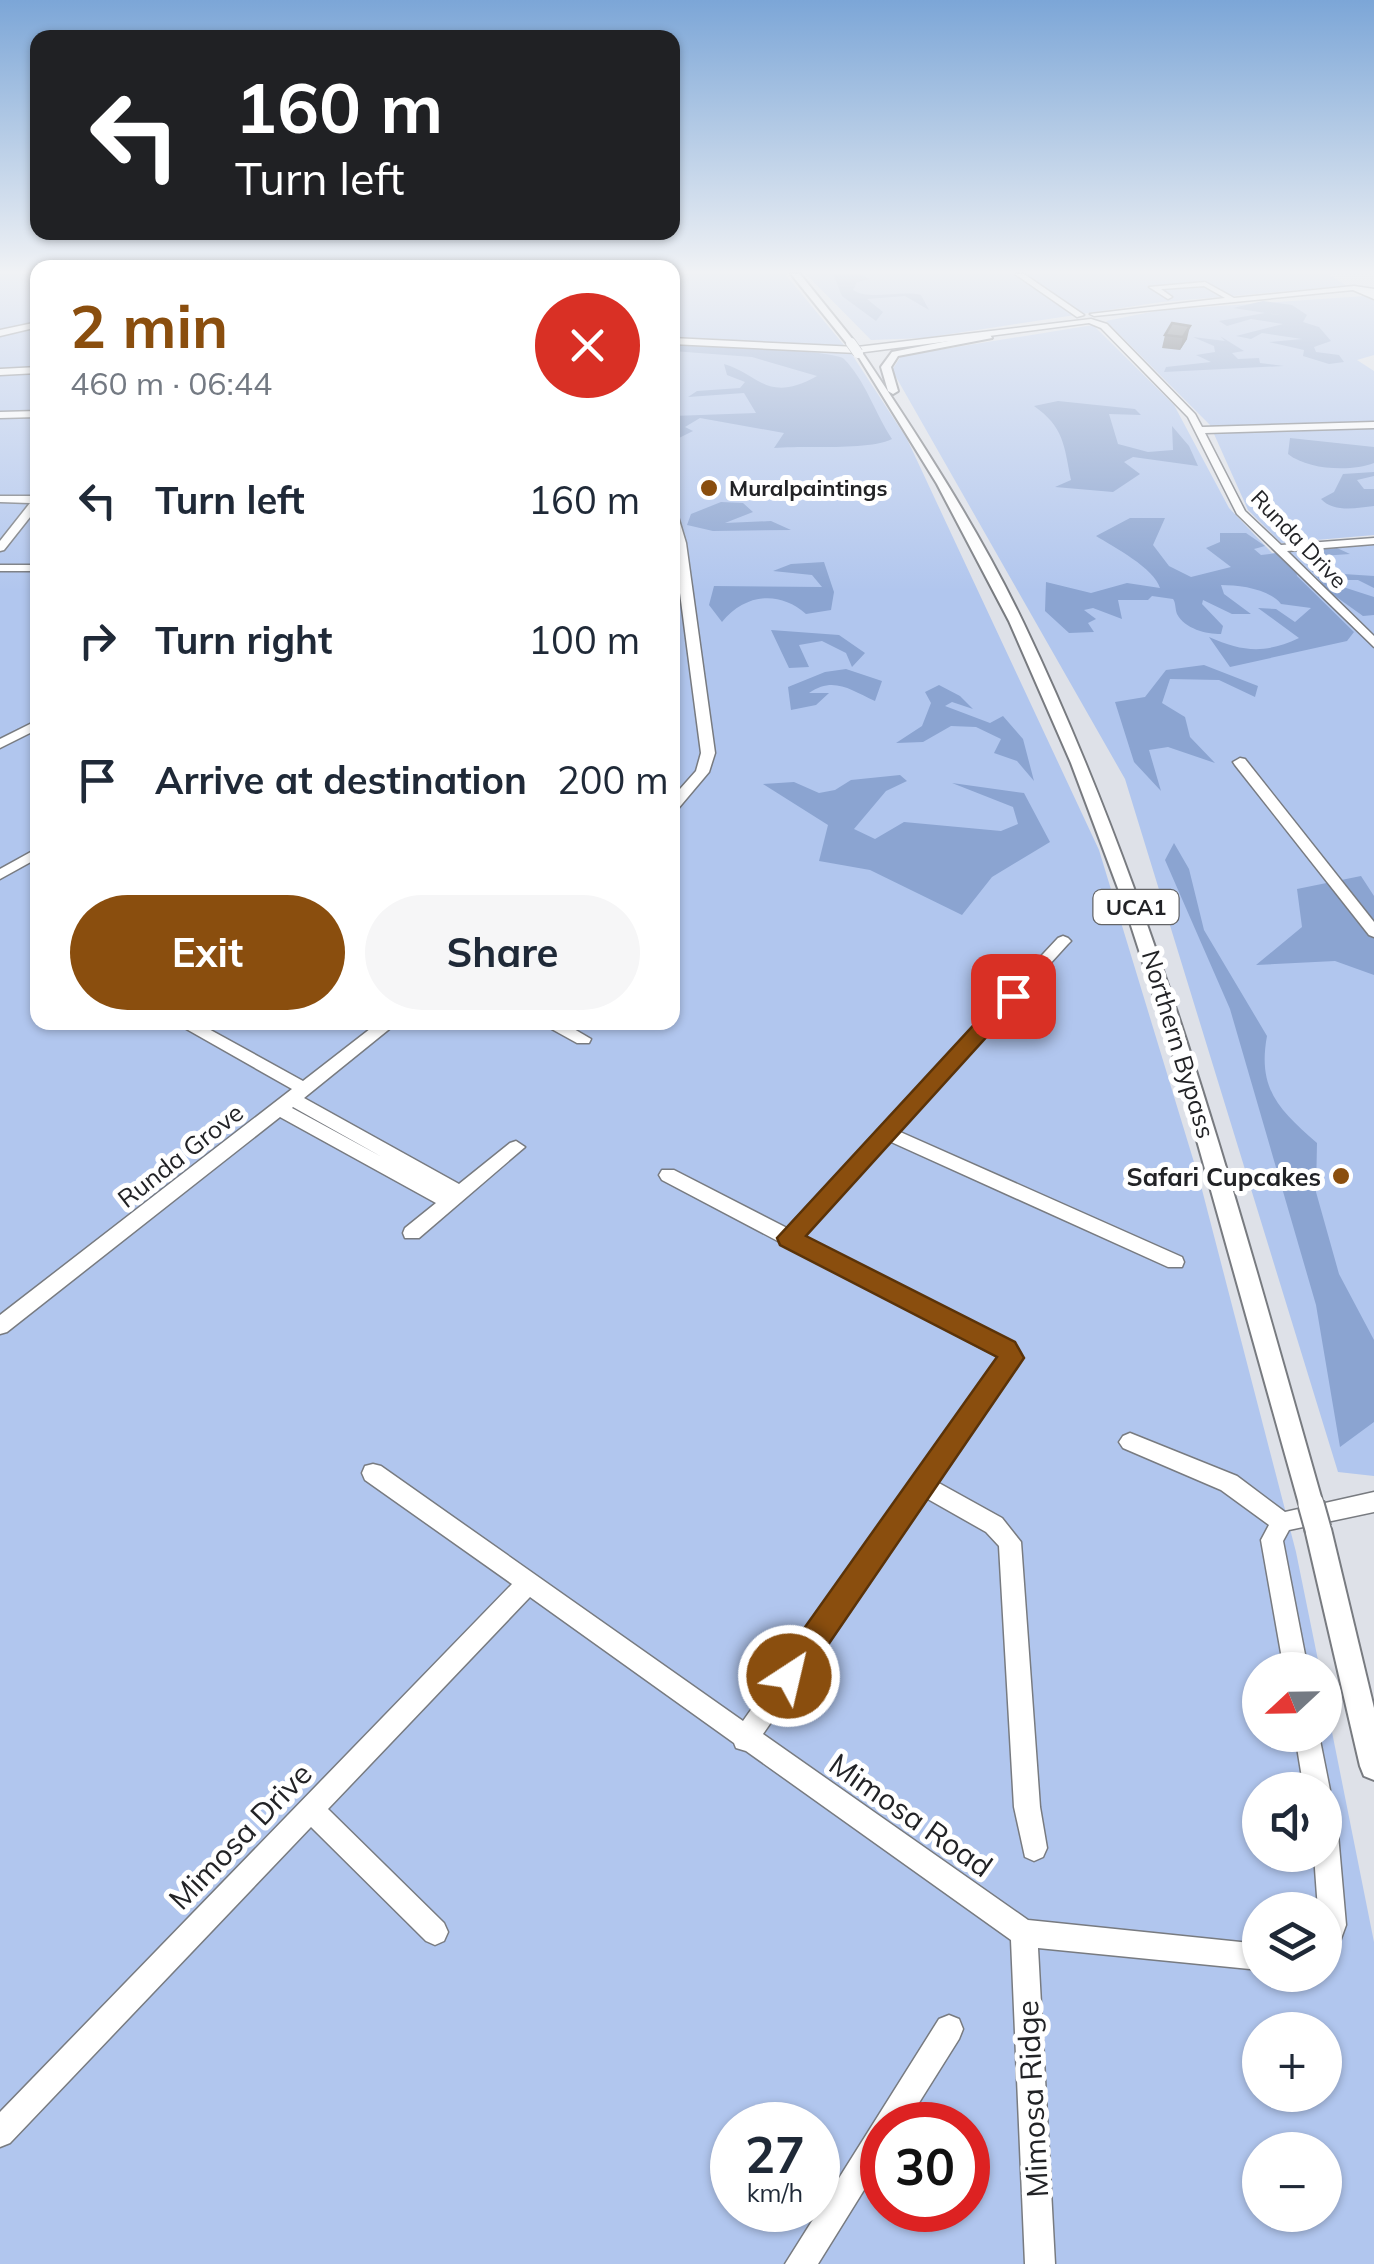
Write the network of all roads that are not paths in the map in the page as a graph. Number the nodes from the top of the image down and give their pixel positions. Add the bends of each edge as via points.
1 (877, 380) edge
2 (891, 380) edge
3 (1156, 380) edge
4 (889, 396) junction
5 (30, 414) edge
6 (0, 416) edge
7 (1374, 425) edge
8 (1200, 430) junction
9 (0, 499) edge
10 (30, 499) edge
11 (30, 508) edge
12 (680, 540) edge
13 (1374, 541) edge
14 (0, 548) edge
15 (1278, 549) junction
16 (0, 568) edge
17 (30, 568) edge
18 (1374, 643) edge
19 (30, 728) edge
20 (0, 744) edge
21 (1240, 762) dead end
22 (680, 797) edge
23 (30, 857) edge
24 (0, 874) edge
25 (1374, 932) edge
26 (1063, 941) dead end
27 (194, 1030) edge
28 (380, 1030) edge
29 (564, 1030) edge
30 (583, 1039) dead end
31 (293, 1099) junction
32 (886, 1133) junction
33 (516, 1146) dead end
34 (668, 1175) dead end
35 (454, 1197) junction
36 (412, 1232) dead end
37 (789, 1238) junction
38 (1175, 1262) dead end
39 (0, 1326) edge
40 (1130, 1442) dead end
41 (373, 1472) dead end
42 (924, 1486) junction
43 (1374, 1502) edge
44 (1282, 1522) junction
45 (527, 1584) junction
46 (1293, 1652) edge
47 (744, 1739) junction
48 (1374, 1766) edge
49 (311, 1810) junction
50 (1034, 1848) dead end
51 (435, 1932) dead end
52 (1024, 1933) junction
53 (1242, 1954) edge
54 (949, 2030) dead end
55 (904, 2102) edge
56 (0, 2133) edge
57 (860, 2170) edge
58 (800, 2264) edge
59 (1040, 2264) edge

1 - 4 main road, Northern Bypass / UCA1
2 - 4 main road
3 - 8 street, Runda Drive
4 - 48 main road, Northern Bypass / UCA1 via 998,580 1104,821 1200,1110 1315,1516
5 - 6 street
7 - 8 street
8 - 15 street, Runda Drive via 1240,512
9 - 10 street
11 - 14 street
12 - 22 street via 708,753 702,772
13 - 15 street
15 - 18 street, Runda Drive
16 - 17 street
19 - 20 street
21 - 25 street
23 - 24 street
26 - 32 street
27 - 31 street
28 - 31 street, Runda Grove
29 - 30 street
31 - 35 street
31 - 39 street, Runda Grove
32 - 37 street
32 - 38 street
33 - 35 street
34 - 37 street
35 - 36 street
37 - 42 street via 1011,1358
40 - 44 street via 1229,1483
41 - 45 street, Mimosa Road
42 - 47 street
42 - 50 street via 994,1524 1010,1542
43 - 44 street
44 - 46 street via 1272,1540
45 - 47 street, Mimosa Road
45 - 49 street, Mimosa Drive
47 - 52 street, Mimosa Road
49 - 51 street
49 - 56 street, Mimosa Drive
52 - 53 street, Mimosa Road
52 - 59 street, Mimosa Ridge
54 - 55 street
57 - 58 street

